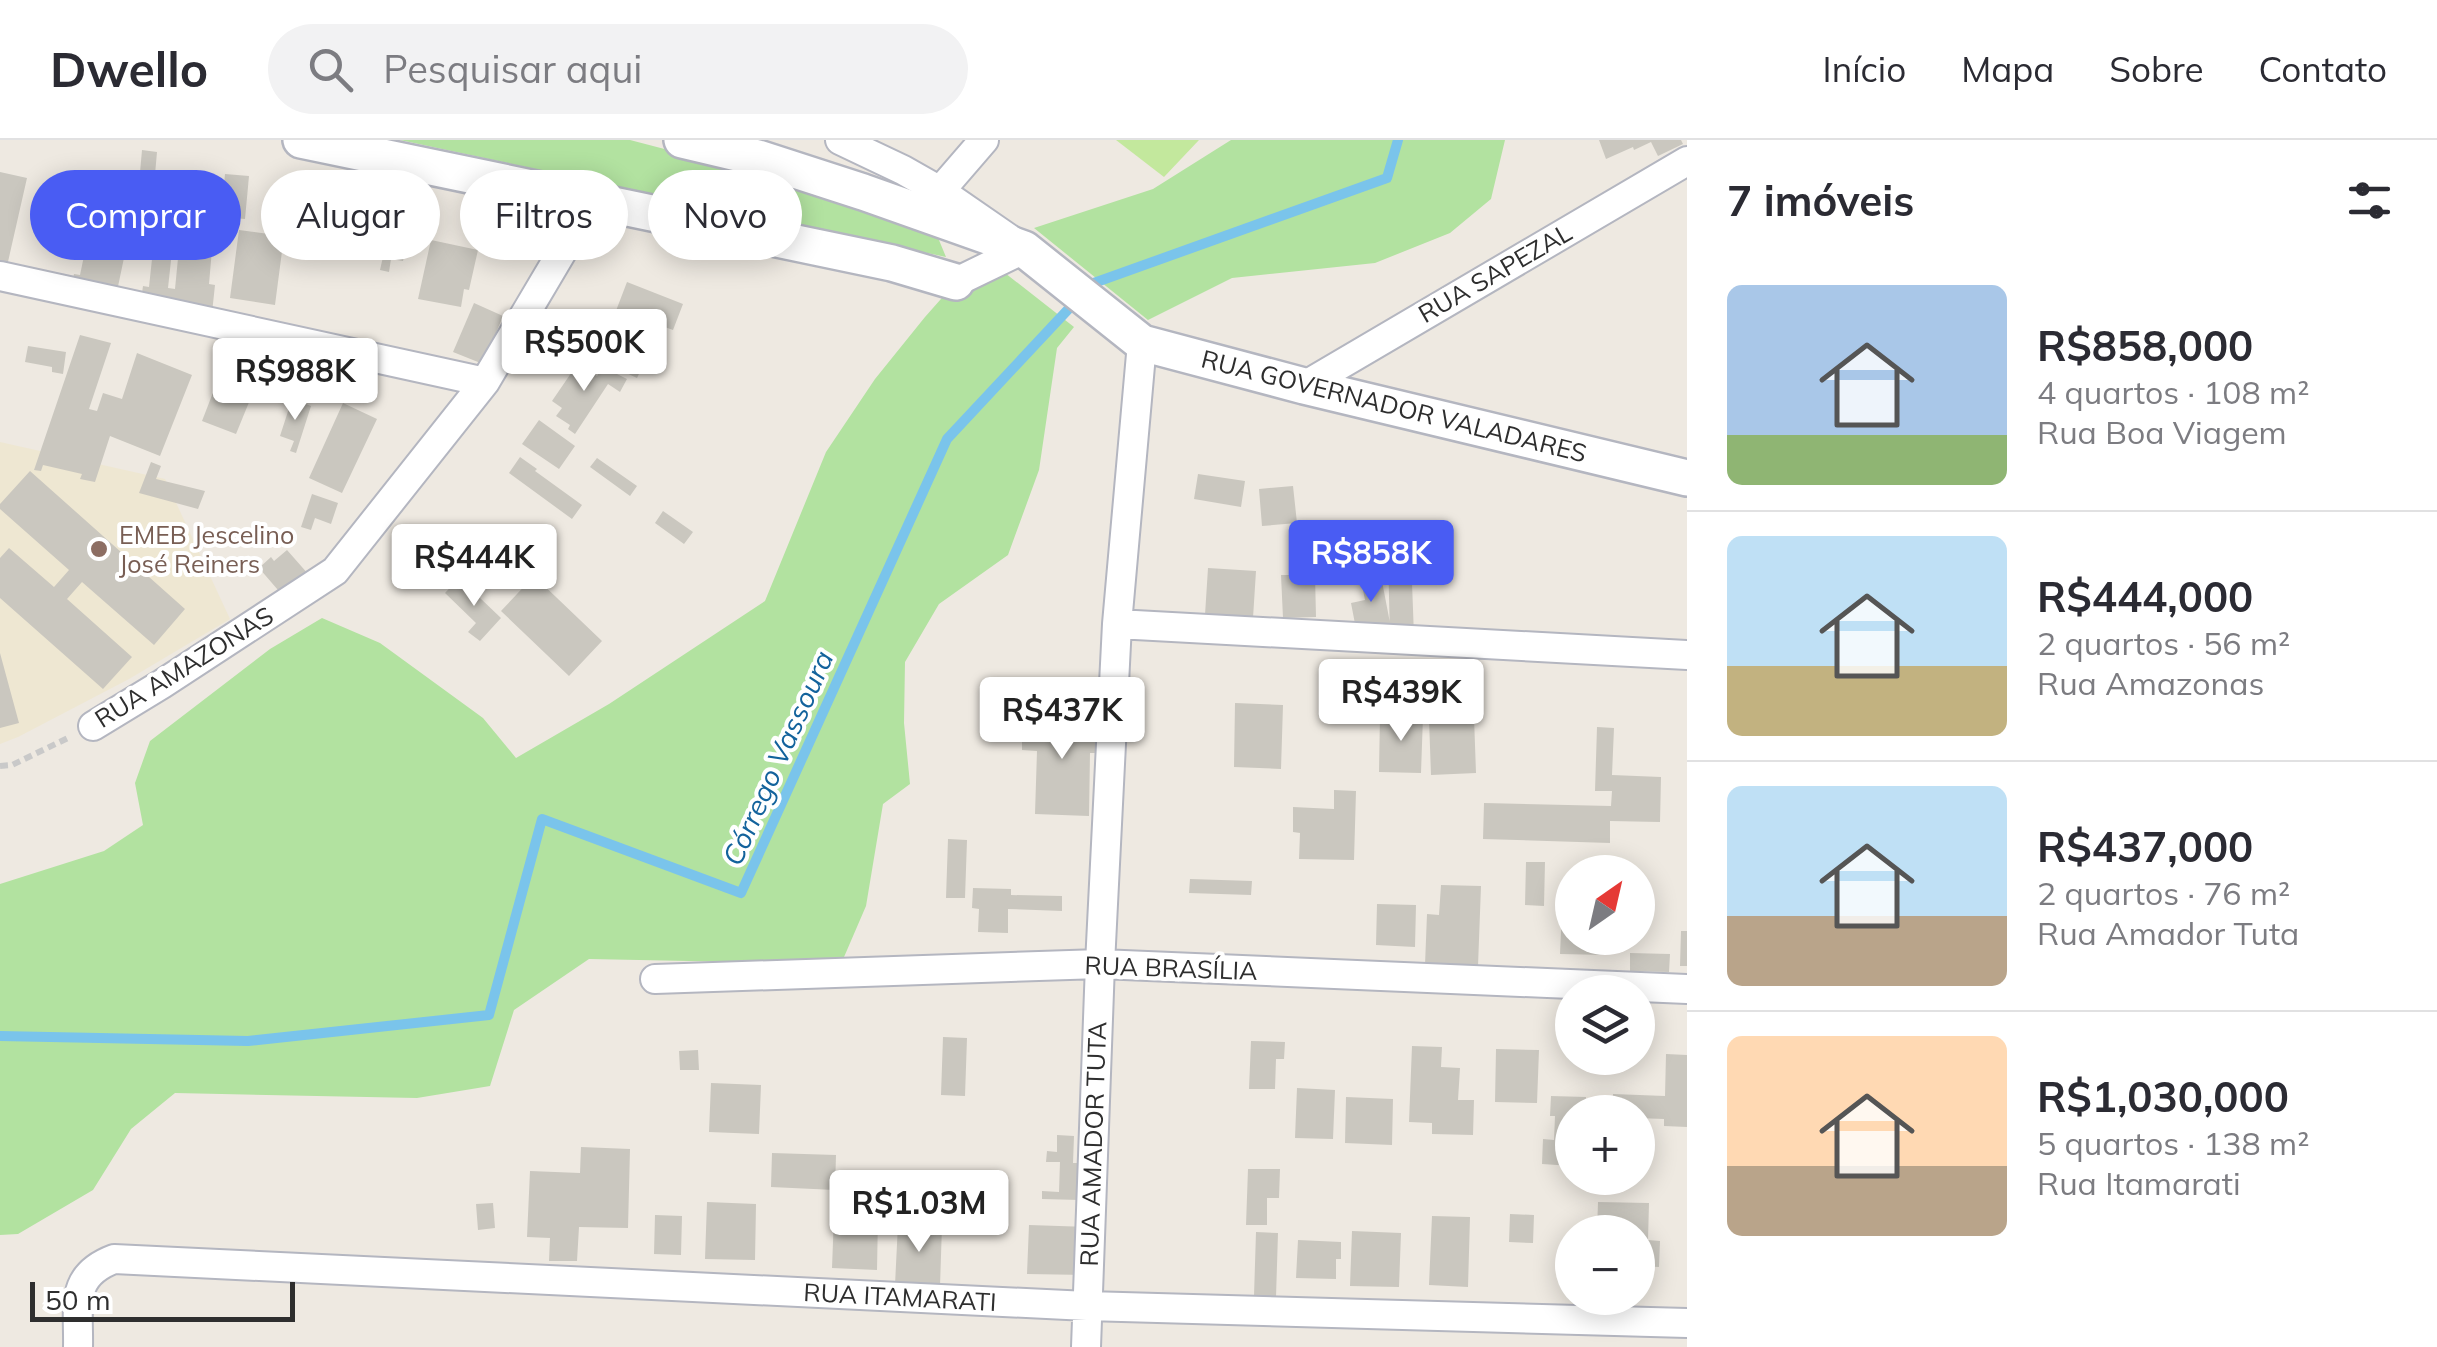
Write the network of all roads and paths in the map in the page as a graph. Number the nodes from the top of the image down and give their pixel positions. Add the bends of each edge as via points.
1 (302, 140) edge
2 (682, 140) edge
3 (840, 140) edge
4 (904, 140) edge
5 (984, 140) edge
6 (1687, 160) edge
7 (903, 170) junction
8 (460, 173) edge
9 (940, 191) junction
10 (628, 207) edge
11 (1024, 248) junction
12 (557, 260) edge
13 (0, 276) edge
14 (956, 282) joint
15 (1142, 343) junction
16 (484, 382) junction
17 (1304, 386) junction
18 (1687, 478) edge
19 (1116, 624) junction
20 (1687, 655) edge
21 (93, 726) joint
22 (0, 766) edge
23 (1100, 964) junction
24 (655, 979) dead end
25 (1687, 988) edge
26 (1087, 1306) junction
27 (1687, 1323) edge
28 (78, 1347) edge
29 (1086, 1347) edge

1 - 8 street
2 - 11 street, RUA GOVERNADOR VALADARES via 775,164
3 - 7 street
4 - 7 street
5 - 9 street
6 - 17 street, RUA SAPEZAL
7 - 9 street
9 - 11 street
10 - 14 street via 892,262
11 - 14 street
11 - 15 street, RUA GOVERNADOR VALADARES
12 - 16 street, RUA AMAZONAS
13 - 16 street
15 - 17 street, RUA GOVERNADOR VALADARES
15 - 19 street, RUA AMADOR TUTA
16 - 21 street, RUA AMAZONAS via 335,571
17 - 18 street, RUA GOVERNADOR VALADARES
19 - 20 street
19 - 23 street, RUA AMADOR TUTA
21 - 22 path, RUA AMAZONAS
23 - 24 street, RUA BRASÍLIA
23 - 25 street, RUA BRASÍLIA
23 - 26 street, RUA AMADOR TUTA
26 - 27 street, RUA ITAMARATI
26 - 28 street, RUA ITAMARATI via 114,1258 86,1276
26 - 29 street, RUA AMADOR TUTA

